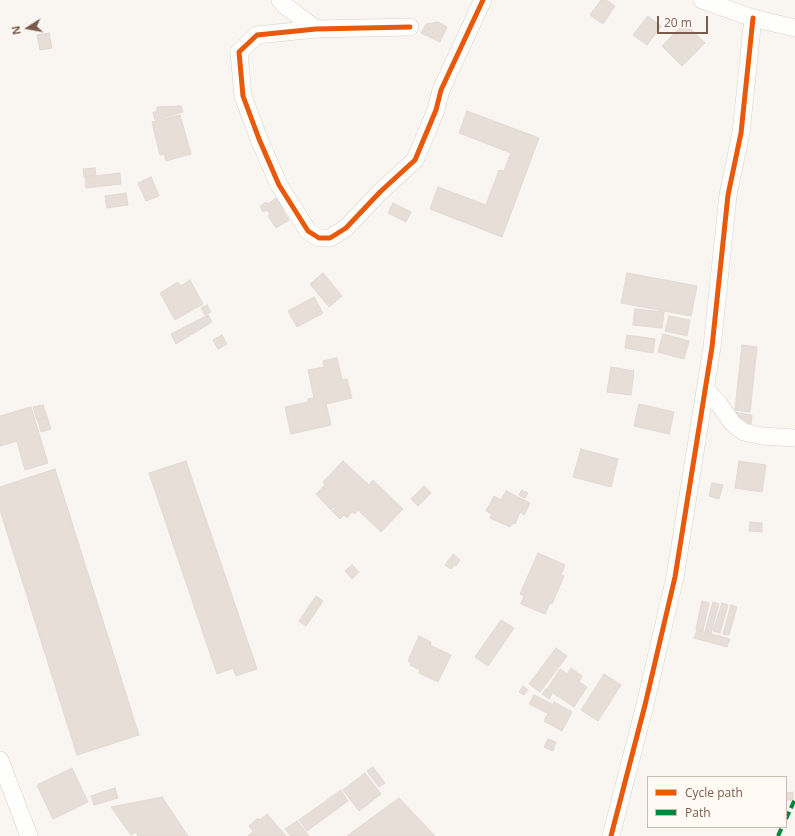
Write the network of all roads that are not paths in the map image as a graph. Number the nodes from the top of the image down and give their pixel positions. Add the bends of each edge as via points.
1 (280, 0) edge
2 (483, 0) edge
3 (702, 0) edge
4 (753, 18) junction
5 (410, 27) dead end
6 (795, 28) edge
7 (316, 29) junction
8 (706, 390) junction
9 (795, 438) edge
10 (0, 760) edge
11 (28, 836) edge
12 (611, 836) edge

1 - 7 street
2 - 7 street via 441,90 436,110 415,160 346,228 330,238 318,238 308,231 279,185 243,96 239,52 257,35
3 - 4 street
4 - 6 street
4 - 8 street via 741,133 728,195
5 - 7 street
8 - 9 street via 732,424 744,432
8 - 12 street via 675,577
10 - 11 street

